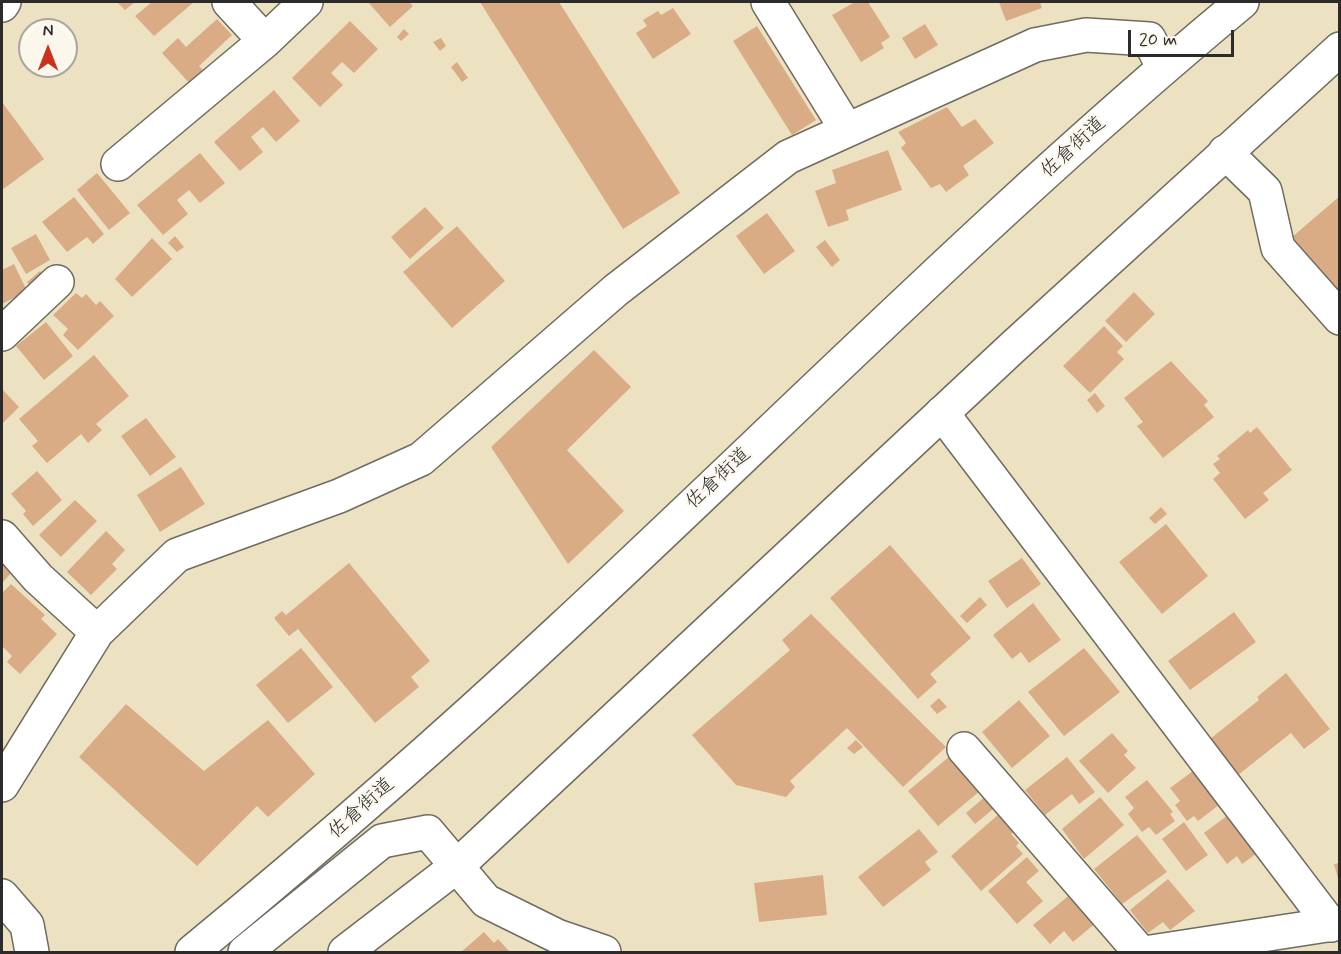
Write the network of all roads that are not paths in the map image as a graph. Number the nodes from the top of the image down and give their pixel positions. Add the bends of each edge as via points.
1 (229, 2) edge
2 (306, 2) edge
3 (768, 2) edge
4 (1242, 2) edge
5 (265, 41) junction
6 (1340, 49) edge
7 (1163, 67) junction
8 (847, 130) junction
9 (1225, 152) junction
10 (118, 164) dead end
11 (57, 282) dead end
12 (1340, 318) edge
13 (2, 334) edge
14 (942, 413) junction
15 (2, 537) edge
16 (98, 632) junction
17 (964, 749) dead end
18 (2, 785) edge
19 (457, 866) junction
20 (2, 896) edge
21 (1330, 932) edge
22 (551, 944) edge
23 (32, 952) edge
24 (192, 952) edge
25 (245, 952) edge
26 (345, 952) edge
27 (604, 952) edge
28 (1140, 952) edge
29 (1151, 952) edge

1 - 5 main road
2 - 5 main road
3 - 8 main road
4 - 7 main road, 佐倉街道
5 - 10 main road
6 - 9 main road
7 - 8 main road via 1149,39 1086,35 1035,45
7 - 24 main road, 佐倉街道 via 867,339 535,653 336,834
8 - 16 main road via 788,157 670,248 421,459 339,496 177,555
9 - 12 main road via 1265,191 1278,248
9 - 14 main road
11 - 13 main road
14 - 19 main road
14 - 21 main road
15 - 16 main road via 38,578
16 - 18 main road
17 - 28 main road
19 - 22 main road via 486,901
19 - 25 main road via 428,832 382,841
19 - 26 main road
20 - 23 main road via 27,925
21 - 29 main road
22 - 27 main road

